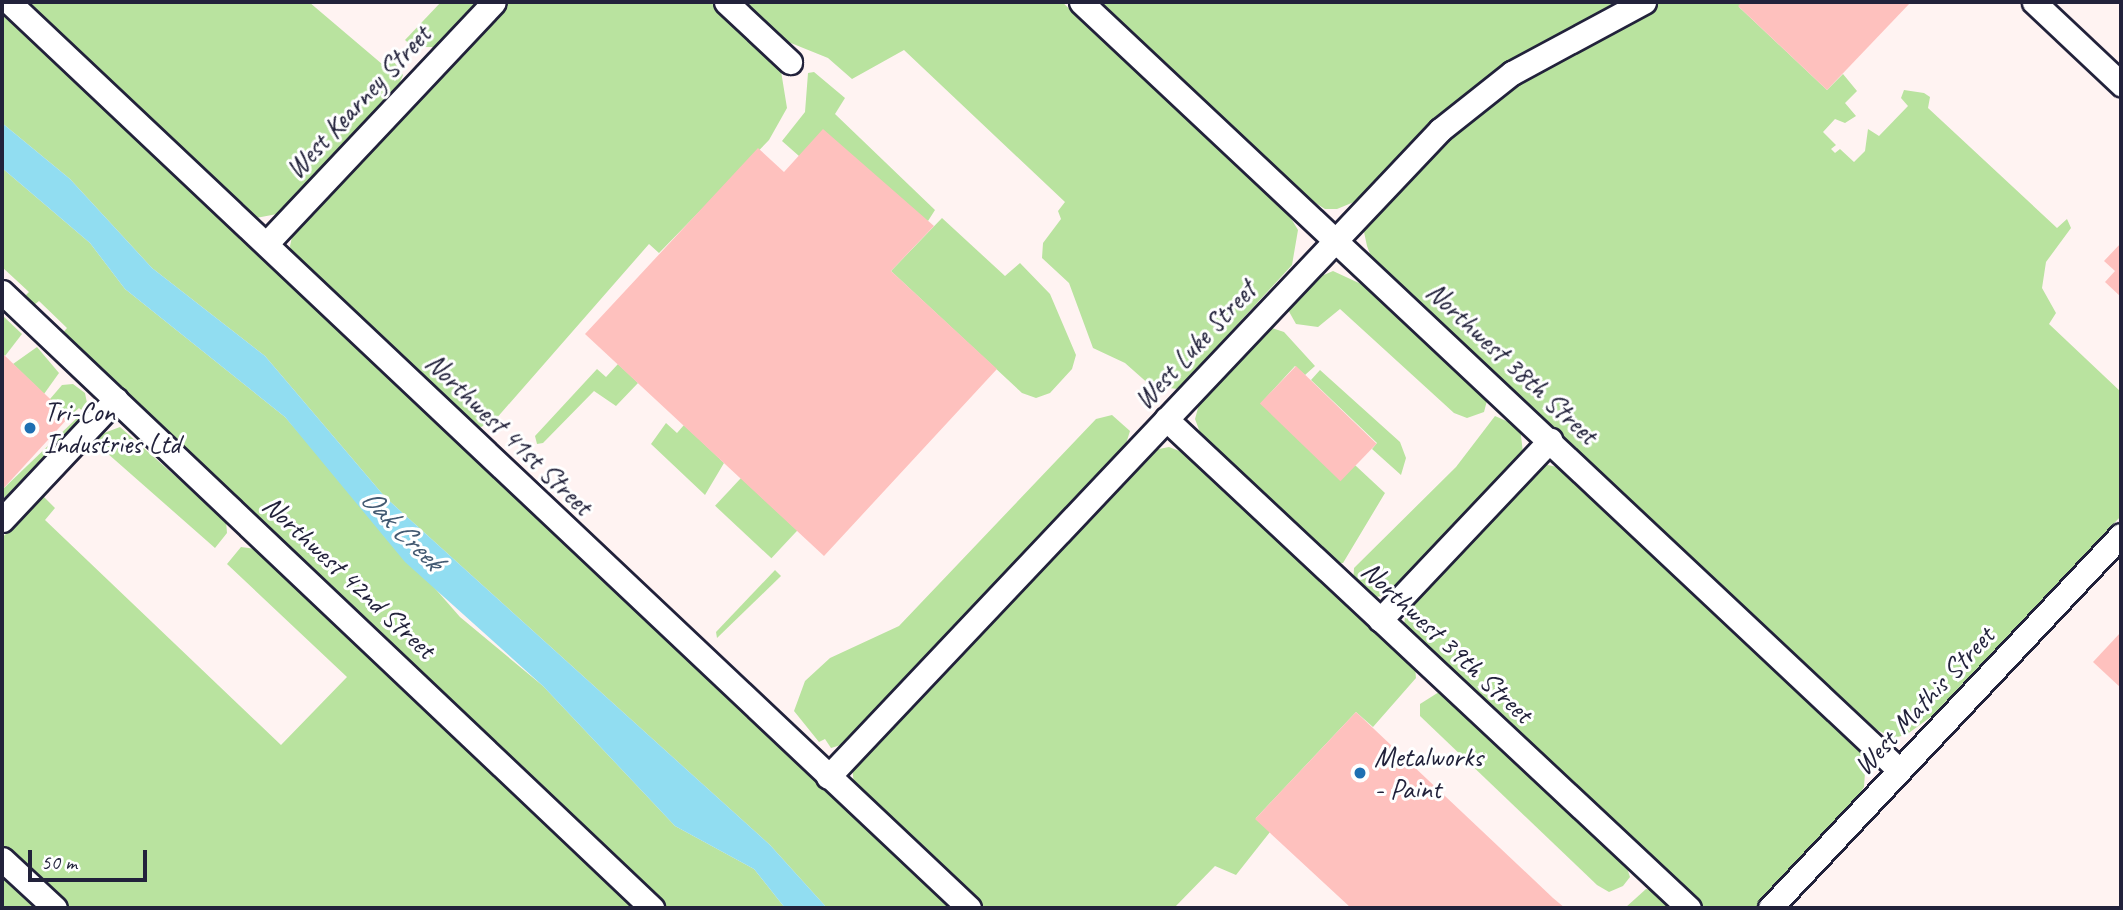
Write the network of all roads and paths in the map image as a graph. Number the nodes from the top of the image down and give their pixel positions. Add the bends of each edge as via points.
1 (9, 2) edge
2 (494, 2) edge
3 (726, 2) edge
4 (1081, 2) edge
5 (1644, 2) edge
6 (2034, 2) edge
7 (790, 62) dead end
8 (2121, 84) edge
9 (1336, 238) junction
10 (266, 244) junction
11 (2, 292) edge
12 (116, 399) junction
13 (1166, 419) junction
14 (1550, 440) junction
15 (2, 520) edge
16 (2121, 535) edge
17 (1380, 621) junction
18 (1899, 770) junction
19 (828, 777) junction
20 (2, 859) edge
21 (55, 908) edge
22 (652, 908) edge
23 (969, 908) edge
24 (1689, 908) edge
25 (1770, 908) edge

1 - 10 street, Northwest 41st Street
2 - 10 street, West Kearney Street
3 - 7 street
4 - 9 street, Northwest 38th Street
5 - 9 street, West Luke Street via 1475,99
6 - 8 street
9 - 13 street, West Luke Street
9 - 14 street, Northwest 38th Street
10 - 19 street, Northwest 41st Street
11 - 12 street, Northwest 42nd Street
12 - 15 street
12 - 22 street, Northwest 42nd Street
13 - 17 street, Northwest 39th Street
13 - 19 street, West Luke Street
14 - 17 street
14 - 18 street, Northwest 38th Street
16 - 18 street, West Mathis Street
17 - 24 street, Northwest 39th Street
18 - 25 street, West Mathis Street
19 - 23 street, Northwest 41st Street
20 - 21 street

